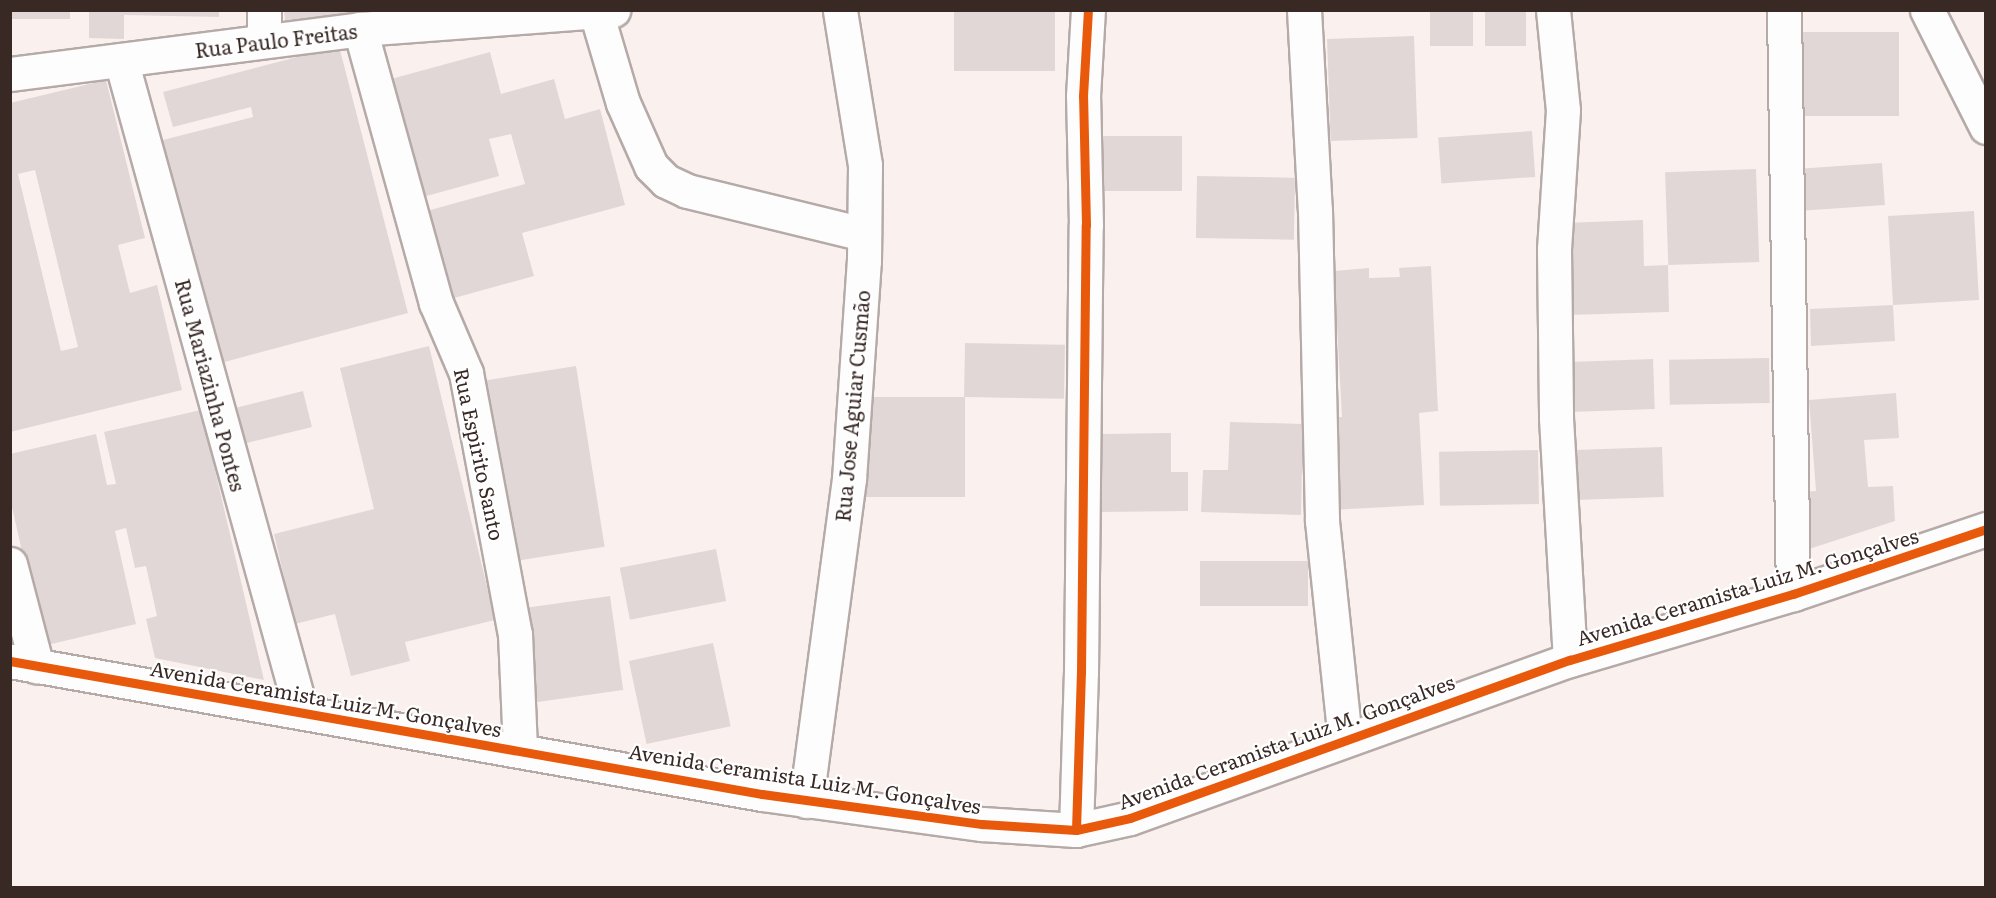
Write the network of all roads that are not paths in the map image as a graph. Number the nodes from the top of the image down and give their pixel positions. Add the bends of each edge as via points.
1 (840, 10) edge
2 (1088, 10) edge
3 (1304, 10) edge
4 (1553, 10) edge
5 (1784, 10) edge
6 (1927, 10) edge
7 (605, 11) edge
8 (560, 13) edge
9 (264, 25) edge
10 (360, 28) junction
11 (121, 60) junction
12 (10, 74) edge
13 (1986, 127) edge
14 (864, 234) junction
15 (1986, 529) edge
16 (10, 564) edge
17 (1793, 594) junction
18 (1570, 660) junction
19 (24, 664) edge
20 (301, 711) junction
21 (1345, 739) junction
22 (520, 750) junction
23 (806, 801) junction
24 (1076, 830) junction

1 - 14 street, Rua Jose Aguiar Cusmão via 865,165
2 - 24 street via 1083,96 1085,355
3 - 21 street via 1315,210 1322,521
4 - 18 street via 1563,110 1554,249 1556,418
5 - 17 street
6 - 13 street
7 - 8 street, Rua Paulo Freitas
7 - 14 street via 623,103 651,166 666,181 687,191
8 - 10 street, Rua Paulo Freitas
9 - 10 street, Rua Paulo Freitas
9 - 11 street, Rua Paulo Freitas
10 - 22 street, Rua Espirito Santo via 436,303 466,373 515,634
11 - 12 street, Rua Paulo Freitas
11 - 20 street, Rua Mariazinha Pontes
14 - 23 street, Rua Jose Aguiar Cusmão via 849,479
15 - 17 street, Avenida Ceramista Luiz M. Gonçalves
16 - 19 street
17 - 18 street, Avenida Ceramista Luiz M. Gonçalves
18 - 21 street, Avenida Ceramista Luiz M. Gonçalves
19 - 20 street, Avenida Ceramista Luiz M. Gonçalves
20 - 22 street, Avenida Ceramista Luiz M. Gonçalves
21 - 24 street, Avenida Ceramista Luiz M. Gonçalves via 1130,818
22 - 23 street, Avenida Ceramista Luiz M. Gonçalves
23 - 24 street, Avenida Ceramista Luiz M. Gonçalves via 982,824

